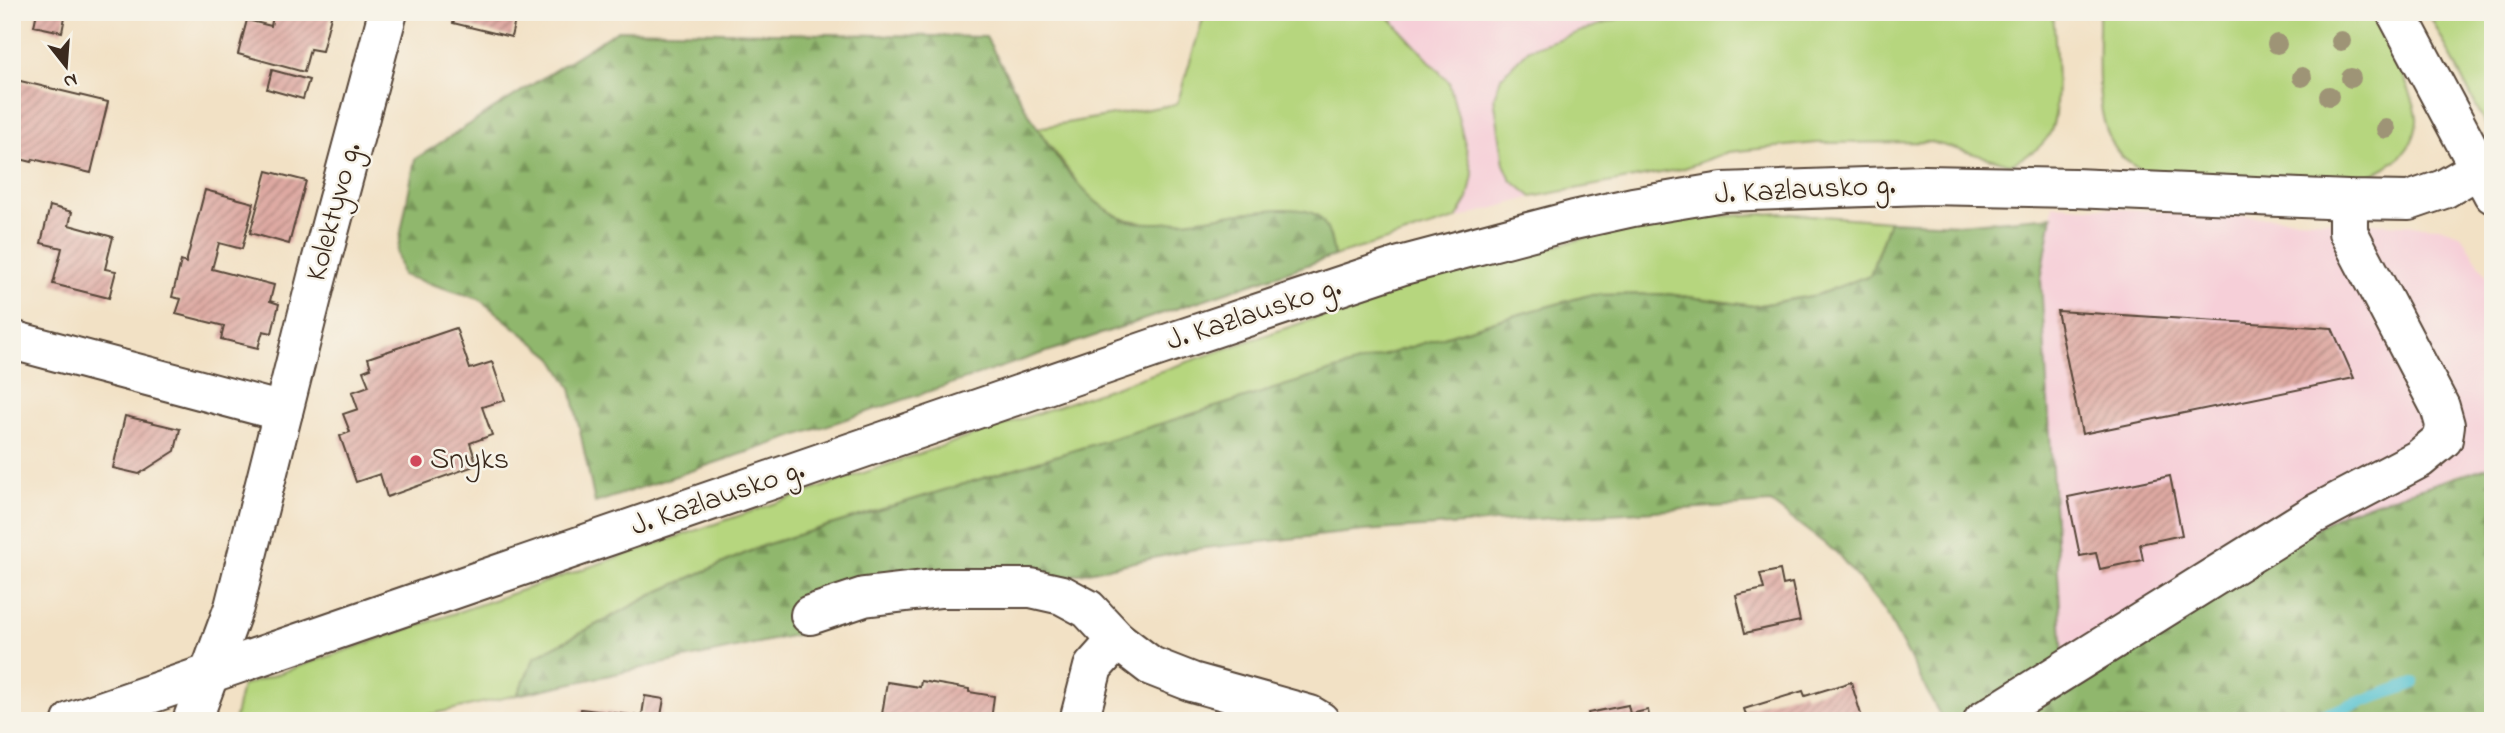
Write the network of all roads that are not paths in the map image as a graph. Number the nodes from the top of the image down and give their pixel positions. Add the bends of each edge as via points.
1 (388, 12) edge
2 (2396, 12) edge
3 (2486, 181) edge
4 (2348, 200) junction
5 (12, 340) edge
6 (283, 412) junction
7 (810, 615) dead end
8 (1117, 639) junction
9 (209, 675) junction
10 (72, 721) edge
11 (192, 721) edge
12 (1079, 721) edge
13 (1320, 721) edge
14 (1983, 721) edge

1 - 6 main road, Kolektyvo g.
2 - 3 main road
3 - 4 main road, J. Kazlausko g. via 2409,201
4 - 9 main road, J. Kazlausko g. via 2074,188 1830,187 1723,192 1574,219 1400,266
4 - 14 main road via 2348,232 2440,407 2444,439 2419,459 2312,515
5 - 6 main road
6 - 9 main road, Kolektyvo g. via 234,607
7 - 8 main road via 864,597 941,588 1031,588 1062,594 1088,609
8 - 12 main road via 1093,667
8 - 13 main road via 1151,666
9 - 10 main road, J. Kazlausko g.
9 - 11 main road, Kolektyvo g.

